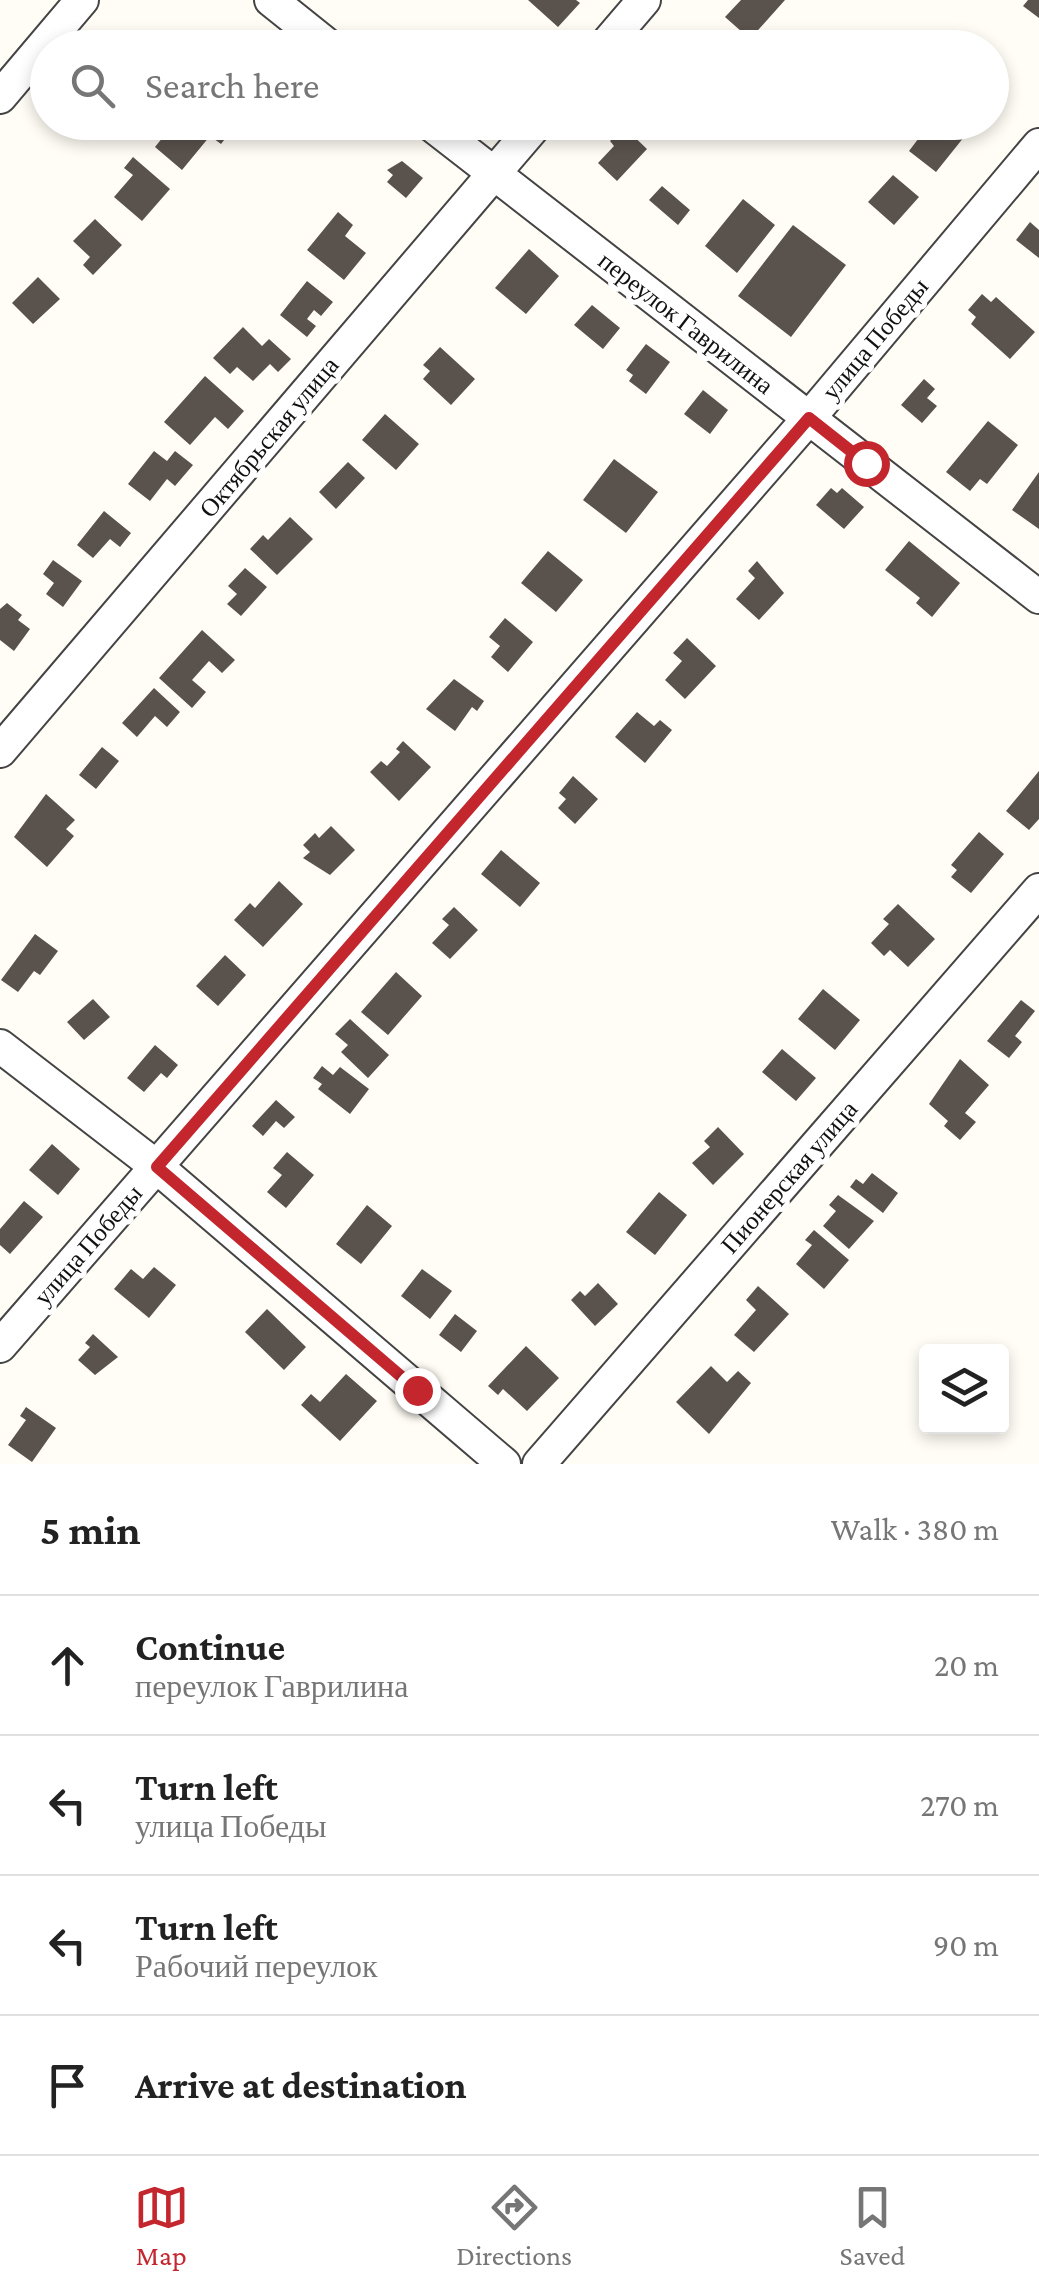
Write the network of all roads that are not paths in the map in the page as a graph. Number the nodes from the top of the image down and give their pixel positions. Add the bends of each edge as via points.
1 (82, 0) edge
2 (271, 0) edge
3 (644, 0) edge
4 (57, 30) edge
5 (309, 30) edge
6 (618, 30) edge
7 (30, 62) edge
8 (0, 97) edge
9 (450, 140) edge
10 (522, 140) edge
11 (1039, 145) edge
12 (493, 174) junction
13 (809, 418) junction
14 (1039, 597) edge
15 (0, 752) edge
16 (1039, 890) edge
17 (0, 1046) edge
18 (157, 1167) junction
19 (0, 1346) edge
20 (504, 1464) edge
21 (539, 1464) edge

1 - 4 street
2 - 5 street
3 - 6 street
7 - 8 street
9 - 12 street, переулок Гаврилина
10 - 12 street, Октябрьская улица
11 - 13 street, улица Победы
12 - 13 street, переулок Гаврилина
12 - 15 street, Октябрьская улица
13 - 14 street, переулок Гаврилина
13 - 18 street, улица Победы
16 - 21 street, Пионерская улица
17 - 18 street
18 - 19 street, улица Победы
18 - 20 street

